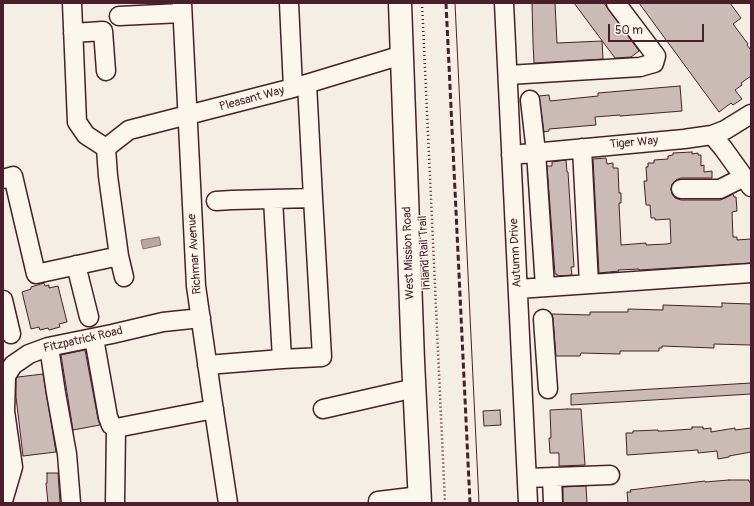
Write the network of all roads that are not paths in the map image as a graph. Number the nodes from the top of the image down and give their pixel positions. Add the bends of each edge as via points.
1 (72, 3) edge
2 (289, 3) edge
3 (400, 3) edge
4 (504, 3) edge
5 (616, 3) edge
6 (182, 8) edge
7 (119, 16) dead end
8 (73, 33) junction
9 (402, 56) junction
10 (106, 72) dead end
11 (508, 75) junction
12 (300, 86) junction
13 (530, 100) dead end
14 (751, 114) edge
15 (187, 116) junction
16 (712, 135) junction
17 (106, 148) junction
18 (582, 148) junction
19 (536, 152) junction
20 (511, 154) junction
21 (3, 179) edge
22 (748, 182) edge
23 (681, 189) dead end
24 (313, 198) junction
25 (273, 199) junction
26 (216, 202) dead end
27 (120, 256) junction
28 (76, 265) junction
29 (751, 273) edge
30 (124, 277) dead end
31 (589, 284) junction
32 (545, 287) junction
33 (518, 289) junction
34 (3, 300) edge
35 (88, 317) dead end
36 (201, 318) junction
37 (543, 319) dead end
38 (11, 334) dead end
39 (94, 338) junction
40 (49, 347) junction
41 (282, 359) junction
42 (207, 365) junction
43 (415, 388) junction
44 (548, 389) dead end
45 (214, 409) junction
46 (323, 409) dead end
47 (116, 428) junction
48 (610, 475) dead end
49 (552, 477) junction
50 (527, 478) junction
51 (420, 500) edge
52 (3, 501) edge
53 (71, 503) edge
54 (115, 503) edge
55 (228, 503) edge
56 (378, 503) edge
57 (528, 503) edge
58 (554, 503) edge

1 - 8 street
2 - 12 street
3 - 9 main road, West Mission Road
4 - 11 street, Autumn Drive
5 - 11 street via 656,56 654,63 640,67
6 - 7 street
6 - 15 street, Richmar Avenue
8 - 10 street via 103,31
8 - 17 street via 77,122 86,135
9 - 12 street, Pleasant Way
9 - 43 main road, West Mission Road
11 - 20 street, Autumn Drive
12 - 15 street, Pleasant Way
12 - 24 street
13 - 19 street
14 - 16 street, Tiger Way
15 - 17 street, Pleasant Way via 129,130
15 - 36 street, Richmar Avenue via 196,286
16 - 18 street, Tiger Way
16 - 22 street
17 - 27 street
18 - 19 street, Tiger Way
18 - 31 street
19 - 20 street, Tiger Way
19 - 32 street
20 - 33 street, Autumn Drive
21 - 28 street via 13,176 36,274
22 - 23 street via 720,189
24 - 25 street
24 - 41 street via 322,357
25 - 26 street
25 - 41 street
27 - 28 street
27 - 30 street
28 - 35 street
29 - 31 street
31 - 32 street
32 - 33 street
33 - 50 street, Autumn Drive
34 - 38 street
36 - 39 street, Fitzpatrick Road via 163,322
36 - 42 street, Richmar Avenue
37 - 44 street
39 - 40 street, Fitzpatrick Road
39 - 47 street via 108,417 110,425
40 - 52 street, Fitzpatrick Road via 29,354 13,365 6,376 5,411 14,467
40 - 53 street via 67,454
41 - 42 street
42 - 45 street, Richmar Avenue
43 - 46 street
43 - 51 main road, West Mission Road
45 - 47 street
45 - 55 street, Richmar Avenue
47 - 54 street
48 - 49 street
49 - 50 street
49 - 58 street
50 - 57 street, Autumn Drive
51 - 56 street

